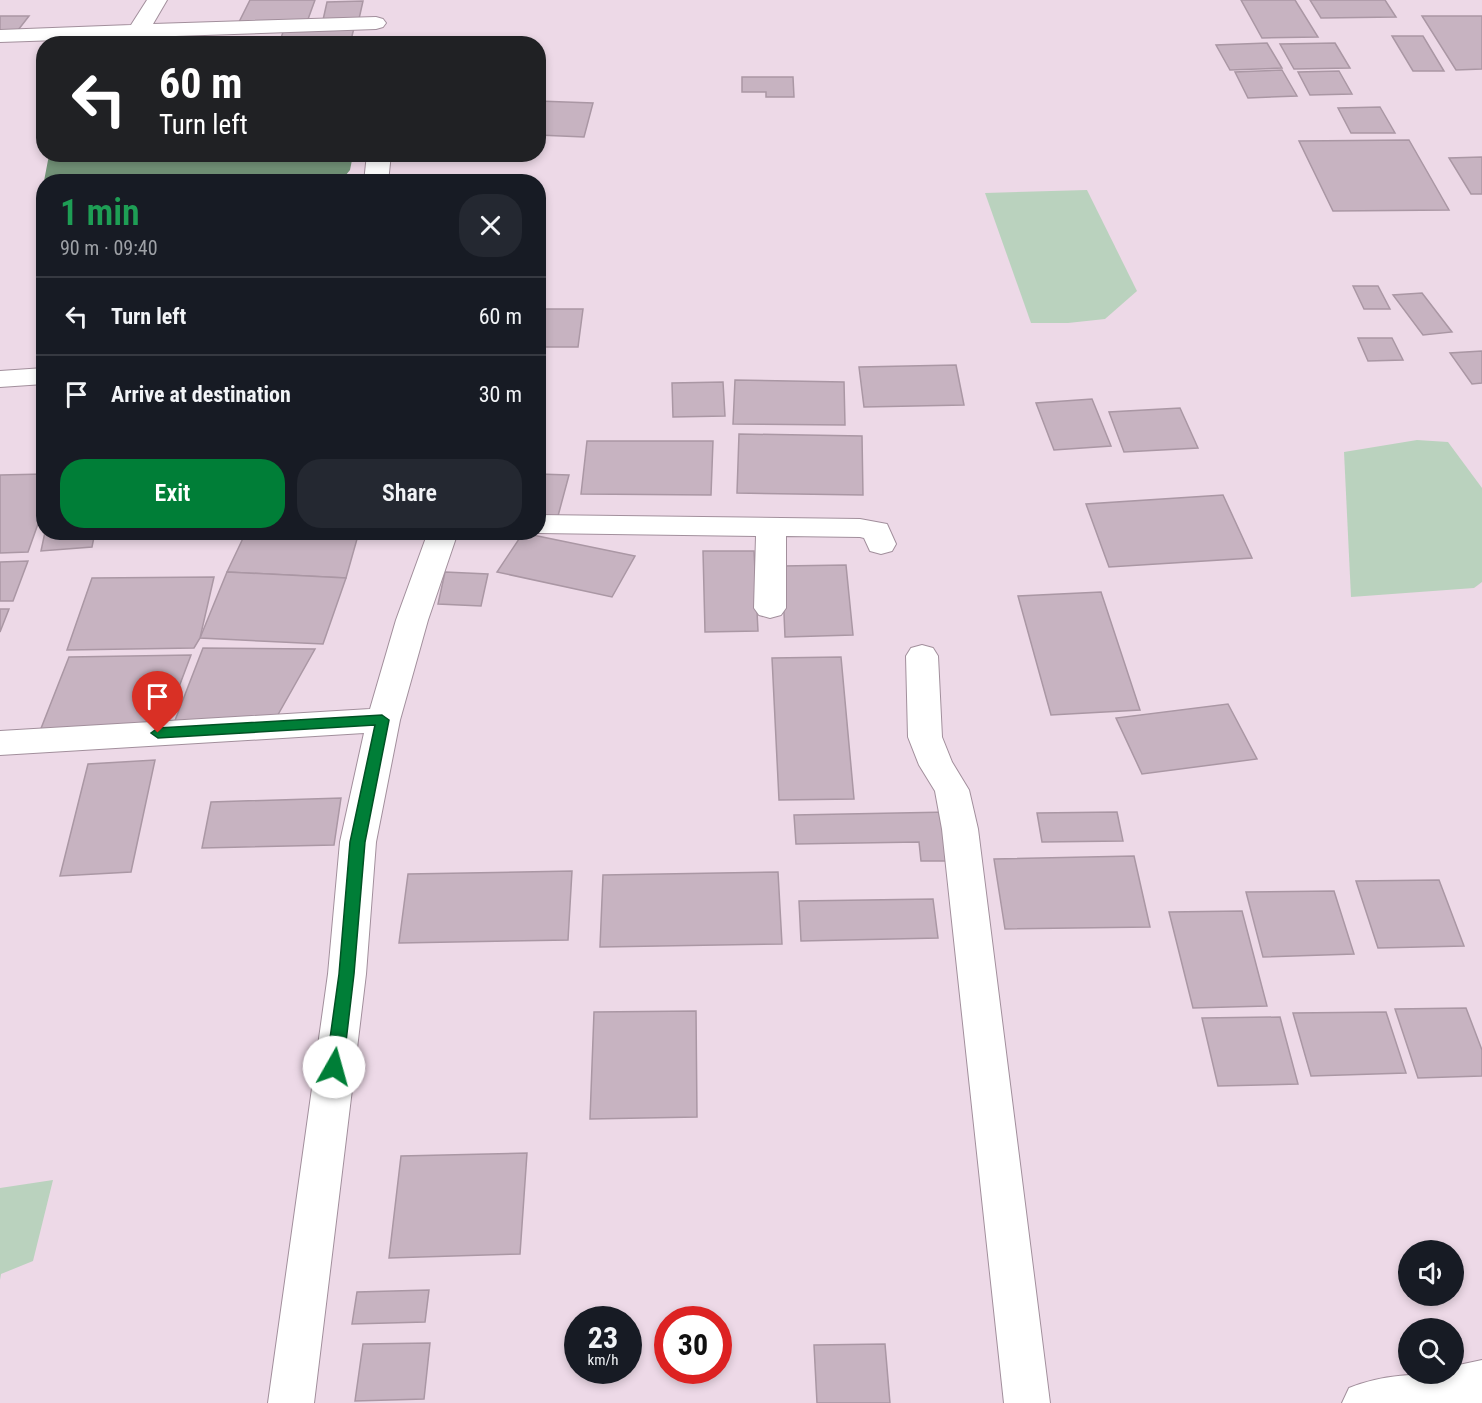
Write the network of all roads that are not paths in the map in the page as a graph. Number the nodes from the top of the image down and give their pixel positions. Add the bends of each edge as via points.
1 (157, 0) edge
2 (377, 24) edge
3 (139, 30) junction
4 (0, 36) edge
5 (36, 377) edge
6 (0, 380) edge
7 (546, 525) edge
8 (771, 528) junction
9 (440, 540) edge
10 (881, 544) dead end
11 (770, 608) dead end
12 (922, 656) dead end
13 (382, 720) junction
14 (0, 743) edge
15 (1482, 1382) edge
16 (291, 1403) edge
17 (1028, 1403) edge
18 (1365, 1403) edge

1 - 3 street
2 - 3 street
3 - 4 street
5 - 6 street
7 - 8 street
8 - 10 street via 860,528 876,531
8 - 11 street
9 - 13 street
12 - 17 street via 925,737 952,790 960,830
13 - 14 street
13 - 16 street via 358,842 346,974
15 - 18 street

